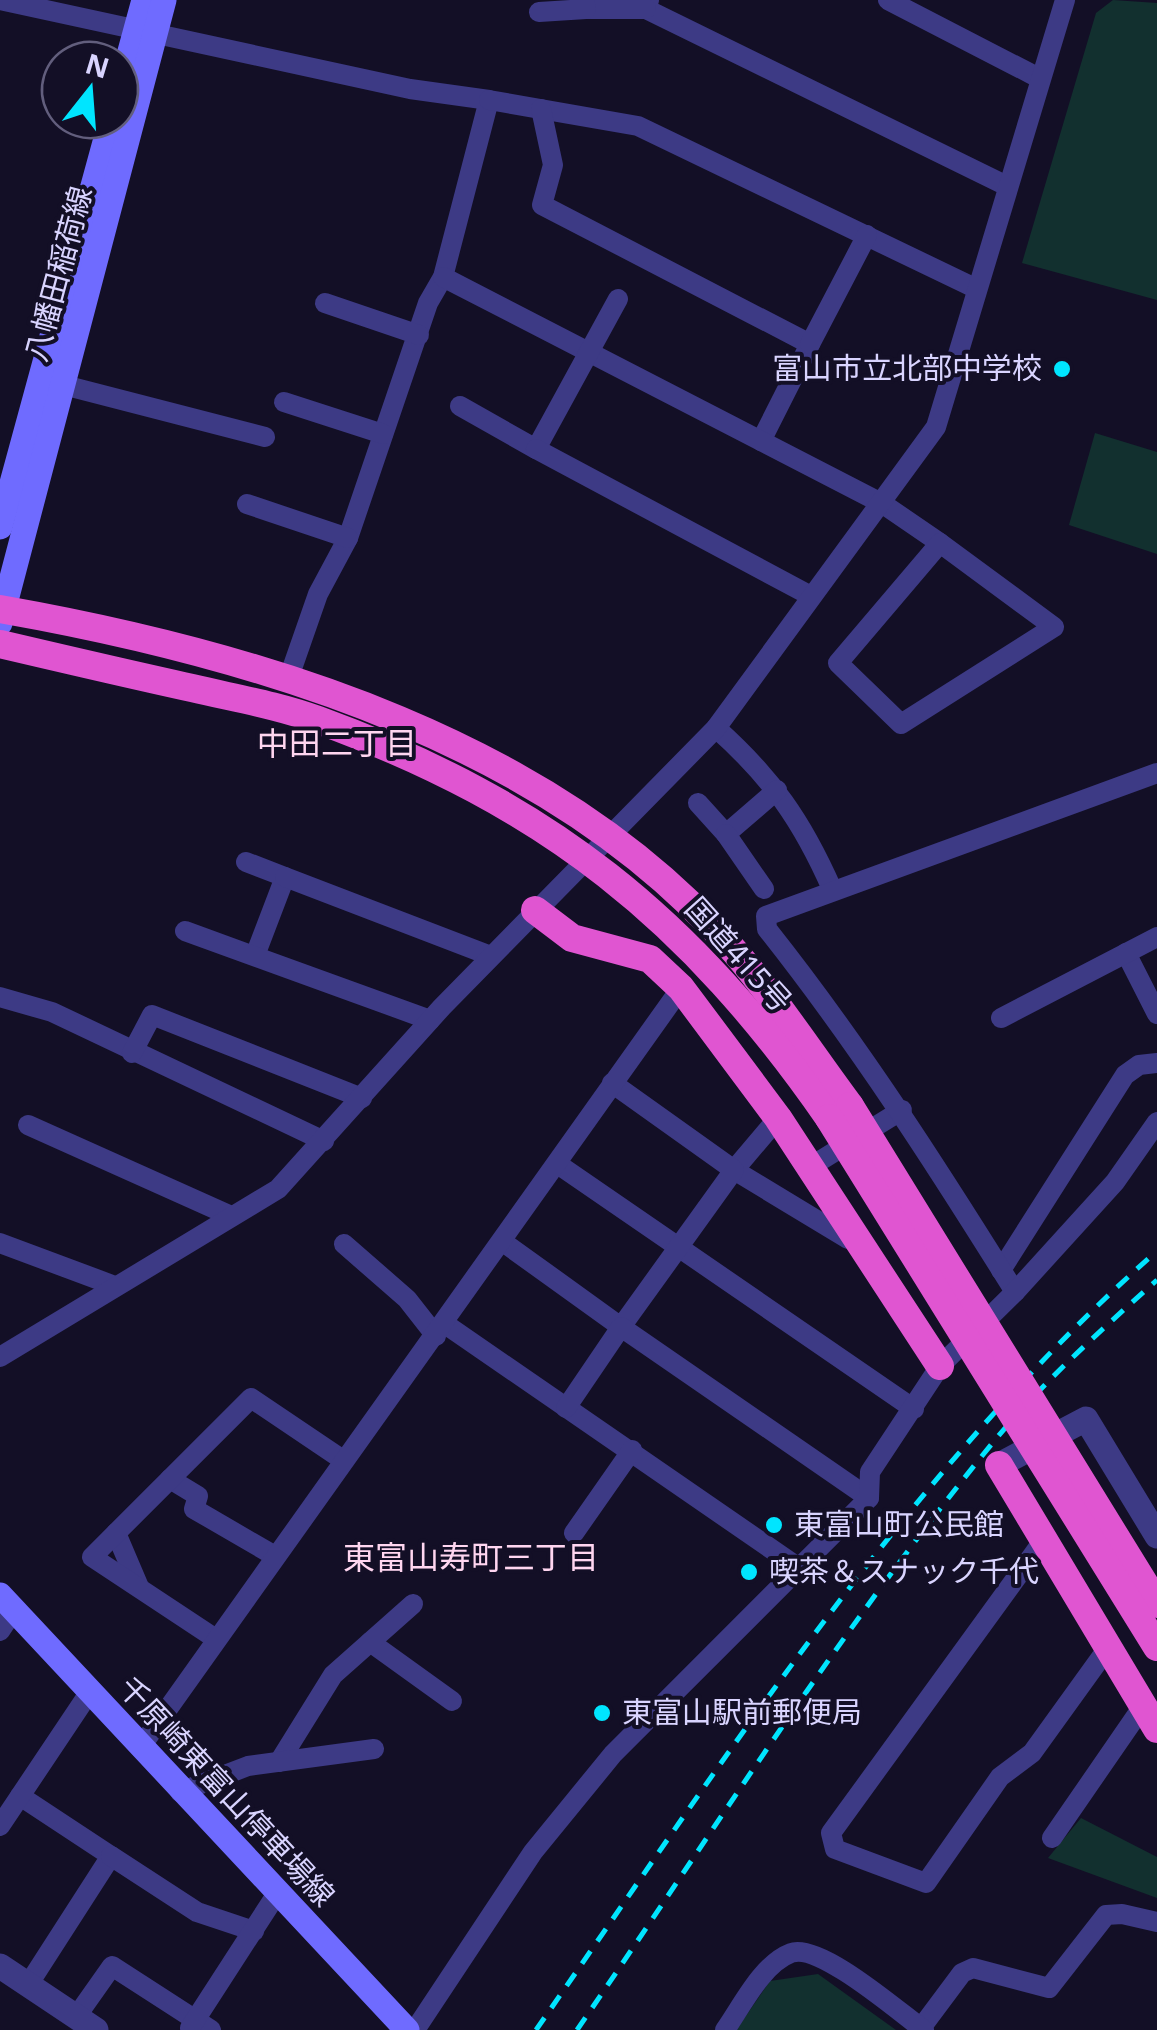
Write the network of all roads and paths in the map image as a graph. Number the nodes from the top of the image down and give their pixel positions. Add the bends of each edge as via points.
1 (0, 0) edge
2 (144, 0) edge
3 (164, 0) edge
4 (888, 0) edge
5 (1064, 0) edge
6 (585, 4) edge
7 (648, 4) edge
8 (539, 12) dead end
9 (146, 32) junction
10 (140, 45) edge
11 (1039, 78) junction
12 (489, 100) junction
13 (541, 110) junction
14 (106, 140) edge
15 (1007, 186) junction
16 (867, 236) junction
17 (443, 277) junction
18 (977, 289) junction
19 (618, 299) dead end
20 (325, 303) dead end
21 (419, 335) junction
22 (810, 344) junction
23 (588, 350) junction
24 (52, 382) junction
25 (284, 402) dead end
26 (460, 406) dead end
27 (383, 434) junction
28 (265, 438) dead end
29 (762, 441) junction
30 (536, 449) junction
31 (247, 504) dead end
32 (882, 504) junction
33 (0, 527) edge
34 (348, 538) junction
35 (940, 543) junction
36 (811, 596) junction
37 (1, 614) edge
38 (0, 644) edge
39 (288, 680) junction
40 (716, 728) junction
41 (1157, 773) edge
42 (777, 790) junction
43 (698, 804) dead end
44 (726, 834) junction
45 (609, 835) junction
46 (586, 858) junction
47 (246, 862) dead end
48 (285, 877) junction
49 (764, 889) dead end
50 (832, 890) junction
51 (535, 910) junction
52 (185, 931) dead end
53 (1157, 937) edge
54 (1126, 953) junction
55 (256, 954) junction
56 (491, 956) junction
57 (681, 988) junction
58 (0, 997) edge
59 (1157, 1014) edge
60 (1002, 1018) dead end
61 (430, 1020) junction
62 (132, 1054) junction
63 (1157, 1064) edge
64 (612, 1083) junction
65 (362, 1098) junction
66 (902, 1110) junction
67 (839, 1112) junction
68 (778, 1118) junction
69 (1157, 1122) edge
70 (28, 1126) dead end
71 (324, 1141) junction
72 (559, 1165) junction
73 (810, 1168) junction
74 (734, 1170) junction
75 (230, 1216) junction
76 (856, 1239) junction
77 (503, 1242) junction
78 (0, 1244) edge
79 (344, 1244) dead end
80 (680, 1249) junction
81 (1001, 1270) junction
82 (115, 1286) junction
83 (1015, 1292) junction
84 (621, 1326) junction
85 (440, 1330) junction
86 (0, 1357) edge
87 (940, 1366) junction
88 (566, 1408) junction
89 (914, 1409) junction
90 (632, 1450) junction
91 (342, 1460) junction
92 (999, 1466) joint
93 (170, 1479) junction
94 (869, 1498) junction
95 (116, 1533) junction
96 (574, 1533) dead end
97 (1157, 1536) edge
98 (1043, 1540) junction
99 (275, 1556) junction
100 (799, 1568) junction
101 (140, 1589) junction
102 (413, 1604) dead end
103 (1157, 1604) edge
104 (5, 1612) edge
105 (216, 1640) junction
106 (370, 1642) junction
107 (1157, 1647) edge
108 (1107, 1649) junction
109 (89, 1692) junction
110 (452, 1701) dead end
111 (1150, 1718) edge
112 (140, 1748) junction
113 (374, 1749) dead end
114 (279, 1762) junction
115 (180, 1792) junction
116 (20, 1796) junction
117 (0, 1826) edge
118 (1052, 1838) dead end
119 (111, 1856) junction
120 (276, 1895) junction
121 (1157, 1922) edge
122 (254, 1931) junction
123 (0, 1966) edge
124 (28, 1985) junction
125 (86, 2024) edge
126 (198, 2026) edge
127 (922, 2029) edge
128 (407, 2030) edge
129 (414, 2030) edge
130 (724, 2030) edge

1 - 9 street
2 - 9 main road, 八幡田稲荷線
3 - 9 main road, 八幡田稲荷線
4 - 11 street
5 - 11 street
6 - 7 street
6 - 8 street
7 - 15 street
9 - 10 main road, 八幡田稲荷線
9 - 12 street
9 - 24 main road, 八幡田稲荷線
11 - 15 street
12 - 13 street
12 - 17 street
13 - 16 street via 638,126
13 - 22 street via 553,165 542,205
14 - 24 main road, 八幡田稲荷線
15 - 18 street
16 - 18 street
16 - 22 street
17 - 21 street
17 - 23 street
18 - 32 street via 936,427
19 - 23 street
20 - 21 street
21 - 27 street
22 - 29 street
23 - 29 street
23 - 30 street
24 - 28 street
24 - 33 main road, 八幡田稲荷線
24 - 37 main road, 八幡田稲荷線
25 - 27 street
26 - 30 street
27 - 34 street
29 - 32 street
30 - 36 street
31 - 34 street
32 - 35 street
32 - 36 street
34 - 39 street via 318,594
35 - 35 street via 1054,627 901,724 838,663
36 - 40 street
37 - 39 highway, 国道415号
38 - 46 highway, 国道415号 via 316,719 497,800
39 - 45 highway, 国道415号 via 350,698 454,744
40 - 42 street
40 - 45 street
41 - 50 street
42 - 44 street
42 - 50 street via 808,834
43 - 44 street
44 - 49 street
45 - 46 street
45 - 67 highway, 国道415号 via 735,952
46 - 51 street
46 - 67 highway, 国道415号 via 693,948
47 - 48 street
48 - 55 street
48 - 56 street
50 - 66 street via 766,916 767,929
51 - 56 street
51 - 57 highway via 572,938 650,959
52 - 55 street
53 - 54 street
54 - 59 street
54 - 60 street
55 - 61 street
56 - 61 street
57 - 64 street
57 - 68 highway
58 - 62 street via 52,1012
61 - 65 street
62 - 65 street via 152,1015
62 - 71 street
63 - 81 street via 1125,1075
64 - 72 street
64 - 74 street
65 - 71 street
66 - 73 street
66 - 81 street
67 - 103 highway, 国道415号, bridge
67 - 107 highway, 国道415号, bridge
68 - 73 highway
68 - 74 street
69 - 83 street via 1115,1182
70 - 75 street
71 - 75 street via 278,1190
72 - 77 street
72 - 80 street
73 - 76 highway
74 - 76 street
74 - 80 street
75 - 82 street
76 - 87 highway
77 - 84 street
77 - 85 street
78 - 82 street
79 - 85 street
80 - 84 street
80 - 89 street
81 - 83 street
82 - 86 street
83 - 87 street
84 - 88 street
84 - 94 street
85 - 88 street
85 - 91 street
87 - 89 street
88 - 90 street
89 - 94 street via 870,1472
90 - 96 street
90 - 100 street
91 - 93 street via 251,1398
91 - 99 street
92 - 97 street via 1086,1419
92 - 98 highway
93 - 95 street
93 - 99 street via 198,1496 194,1509
94 - 100 street
95 - 101 street
95 - 101 street via 92,1557
98 - 108 highway
98 - 108 street via 831,1833 835,1849 926,1884 1000,1777 1032,1753
99 - 105 street
100 - 129 street via 613,1754 534,1852
101 - 105 street
102 - 106 street
104 - 109 main road, 千原崎東富山停車場線
105 - 112 street
106 - 110 street
106 - 114 street via 333,1675
108 - 111 highway
109 - 112 main road, 千原崎東富山停車場線
109 - 116 street
111 - 118 street
112 - 115 main road, 千原崎東富山停車場線
113 - 114 street
114 - 115 street via 248,1766
115 - 120 main road, 千原崎東富山停車場線
116 - 117 street
116 - 119 street
119 - 122 street via 197,1912
119 - 124 street
120 - 122 street
120 - 128 main road, 千原崎東富山停車場線
121 - 127 street via 1106,1915 1049,1988 973,1968 962,1973
122 - 126 street
123 - 124 street
124 - 125 street
125 - 126 street via 112,1966
127 - 130 street via 806,1952 790,1953 765,1973

